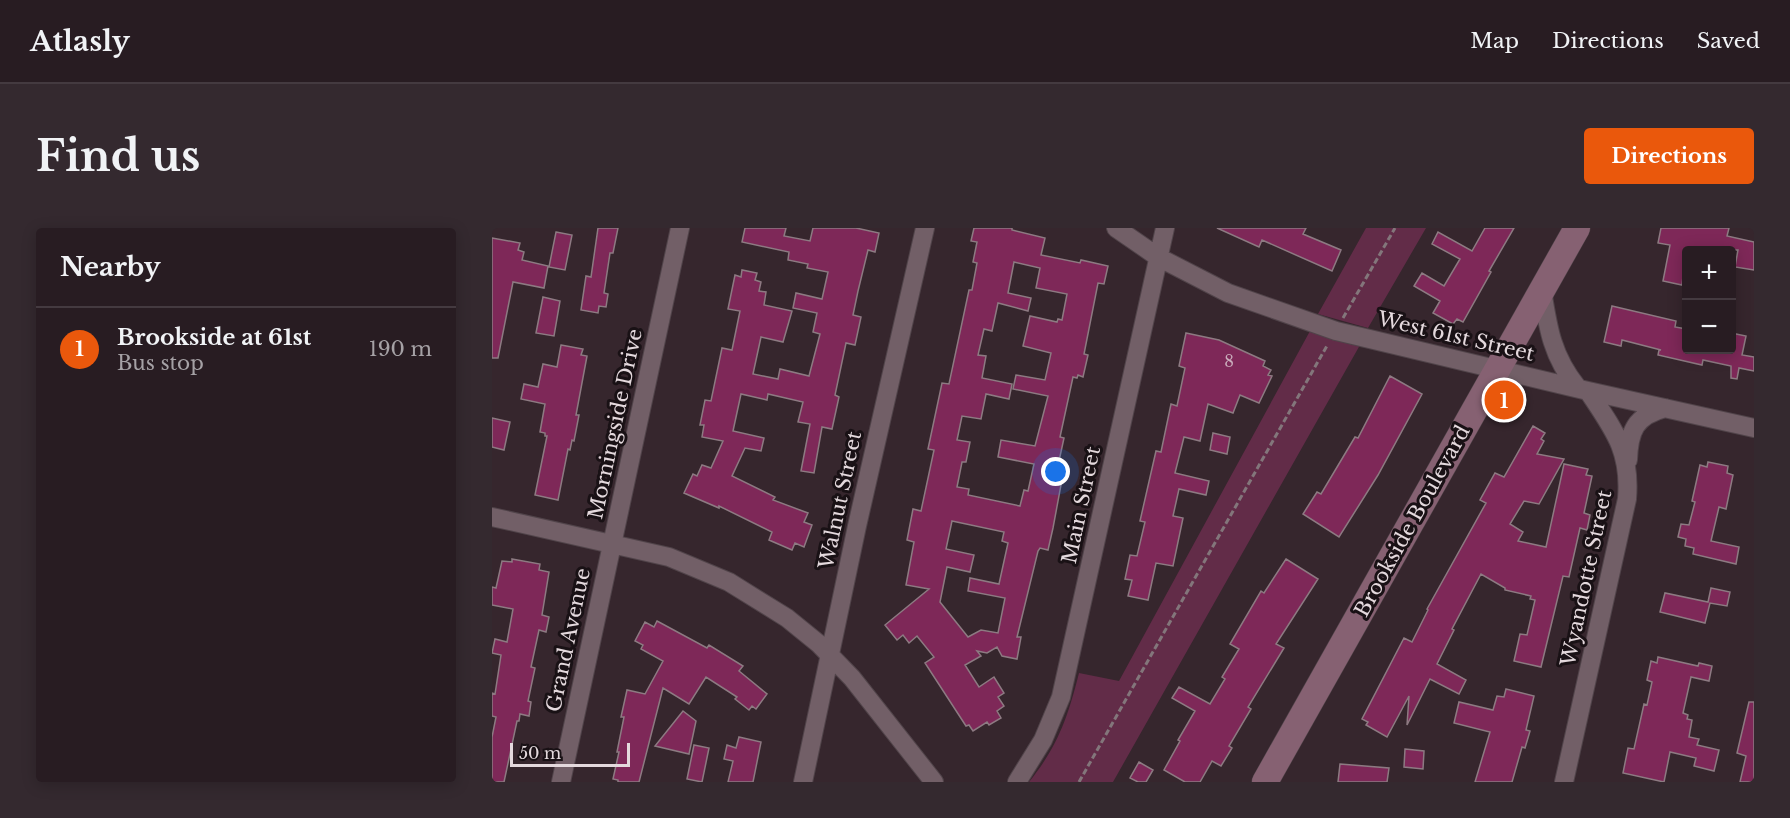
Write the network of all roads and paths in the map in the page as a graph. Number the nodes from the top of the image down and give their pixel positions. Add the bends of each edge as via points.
1 (680, 228) edge
2 (925, 228) edge
3 (1116, 228) edge
4 (1165, 228) edge
5 (1395, 228) edge
6 (1577, 228) edge
7 (1158, 257) junction
8 (1542, 290) junction
9 (1336, 331) junction
10 (1496, 369) junction
11 (1582, 389) junction
12 (1665, 408) junction
13 (1754, 428) edge
14 (1628, 468) junction
15 (492, 517) edge
16 (612, 542) junction
17 (830, 657) junction
18 (1274, 776) edge
19 (1017, 781) edge
20 (561, 782) edge
21 (803, 782) edge
22 (934, 782) edge
23 (1079, 782) edge
24 (1564, 782) edge

1 - 16 street, Morningside Drive
2 - 17 street, Walnut Street
3 - 7 street, West 61st Street
4 - 7 street, Main Street
5 - 9 path
6 - 8 main road, Brookside Boulevard
7 - 9 street, West 61st Street via 1228,293
7 - 19 street, Main Street via 1061,697 1043,740
8 - 10 main road, Brookside Boulevard
8 - 11 street, Wyandotte Street via 1556,354 1564,371
9 - 10 street, West 61st Street
9 - 23 path
10 - 11 street, West 61st Street
10 - 18 main road, Brookside Boulevard
11 - 12 street, West 61st Street
11 - 14 street, Wyandotte Street via 1619,440
12 - 13 street, West 61st Street
12 - 14 street via 1649,412 1639,420 1630,441
14 - 24 street, Wyandotte Street via 1627,499
15 - 16 street
16 - 17 street, Morningside Drive via 669,557 729,582 787,618
16 - 20 street, Grand Avenue
17 - 21 street, Walnut Street
17 - 22 street, Morningside Drive via 852,678

